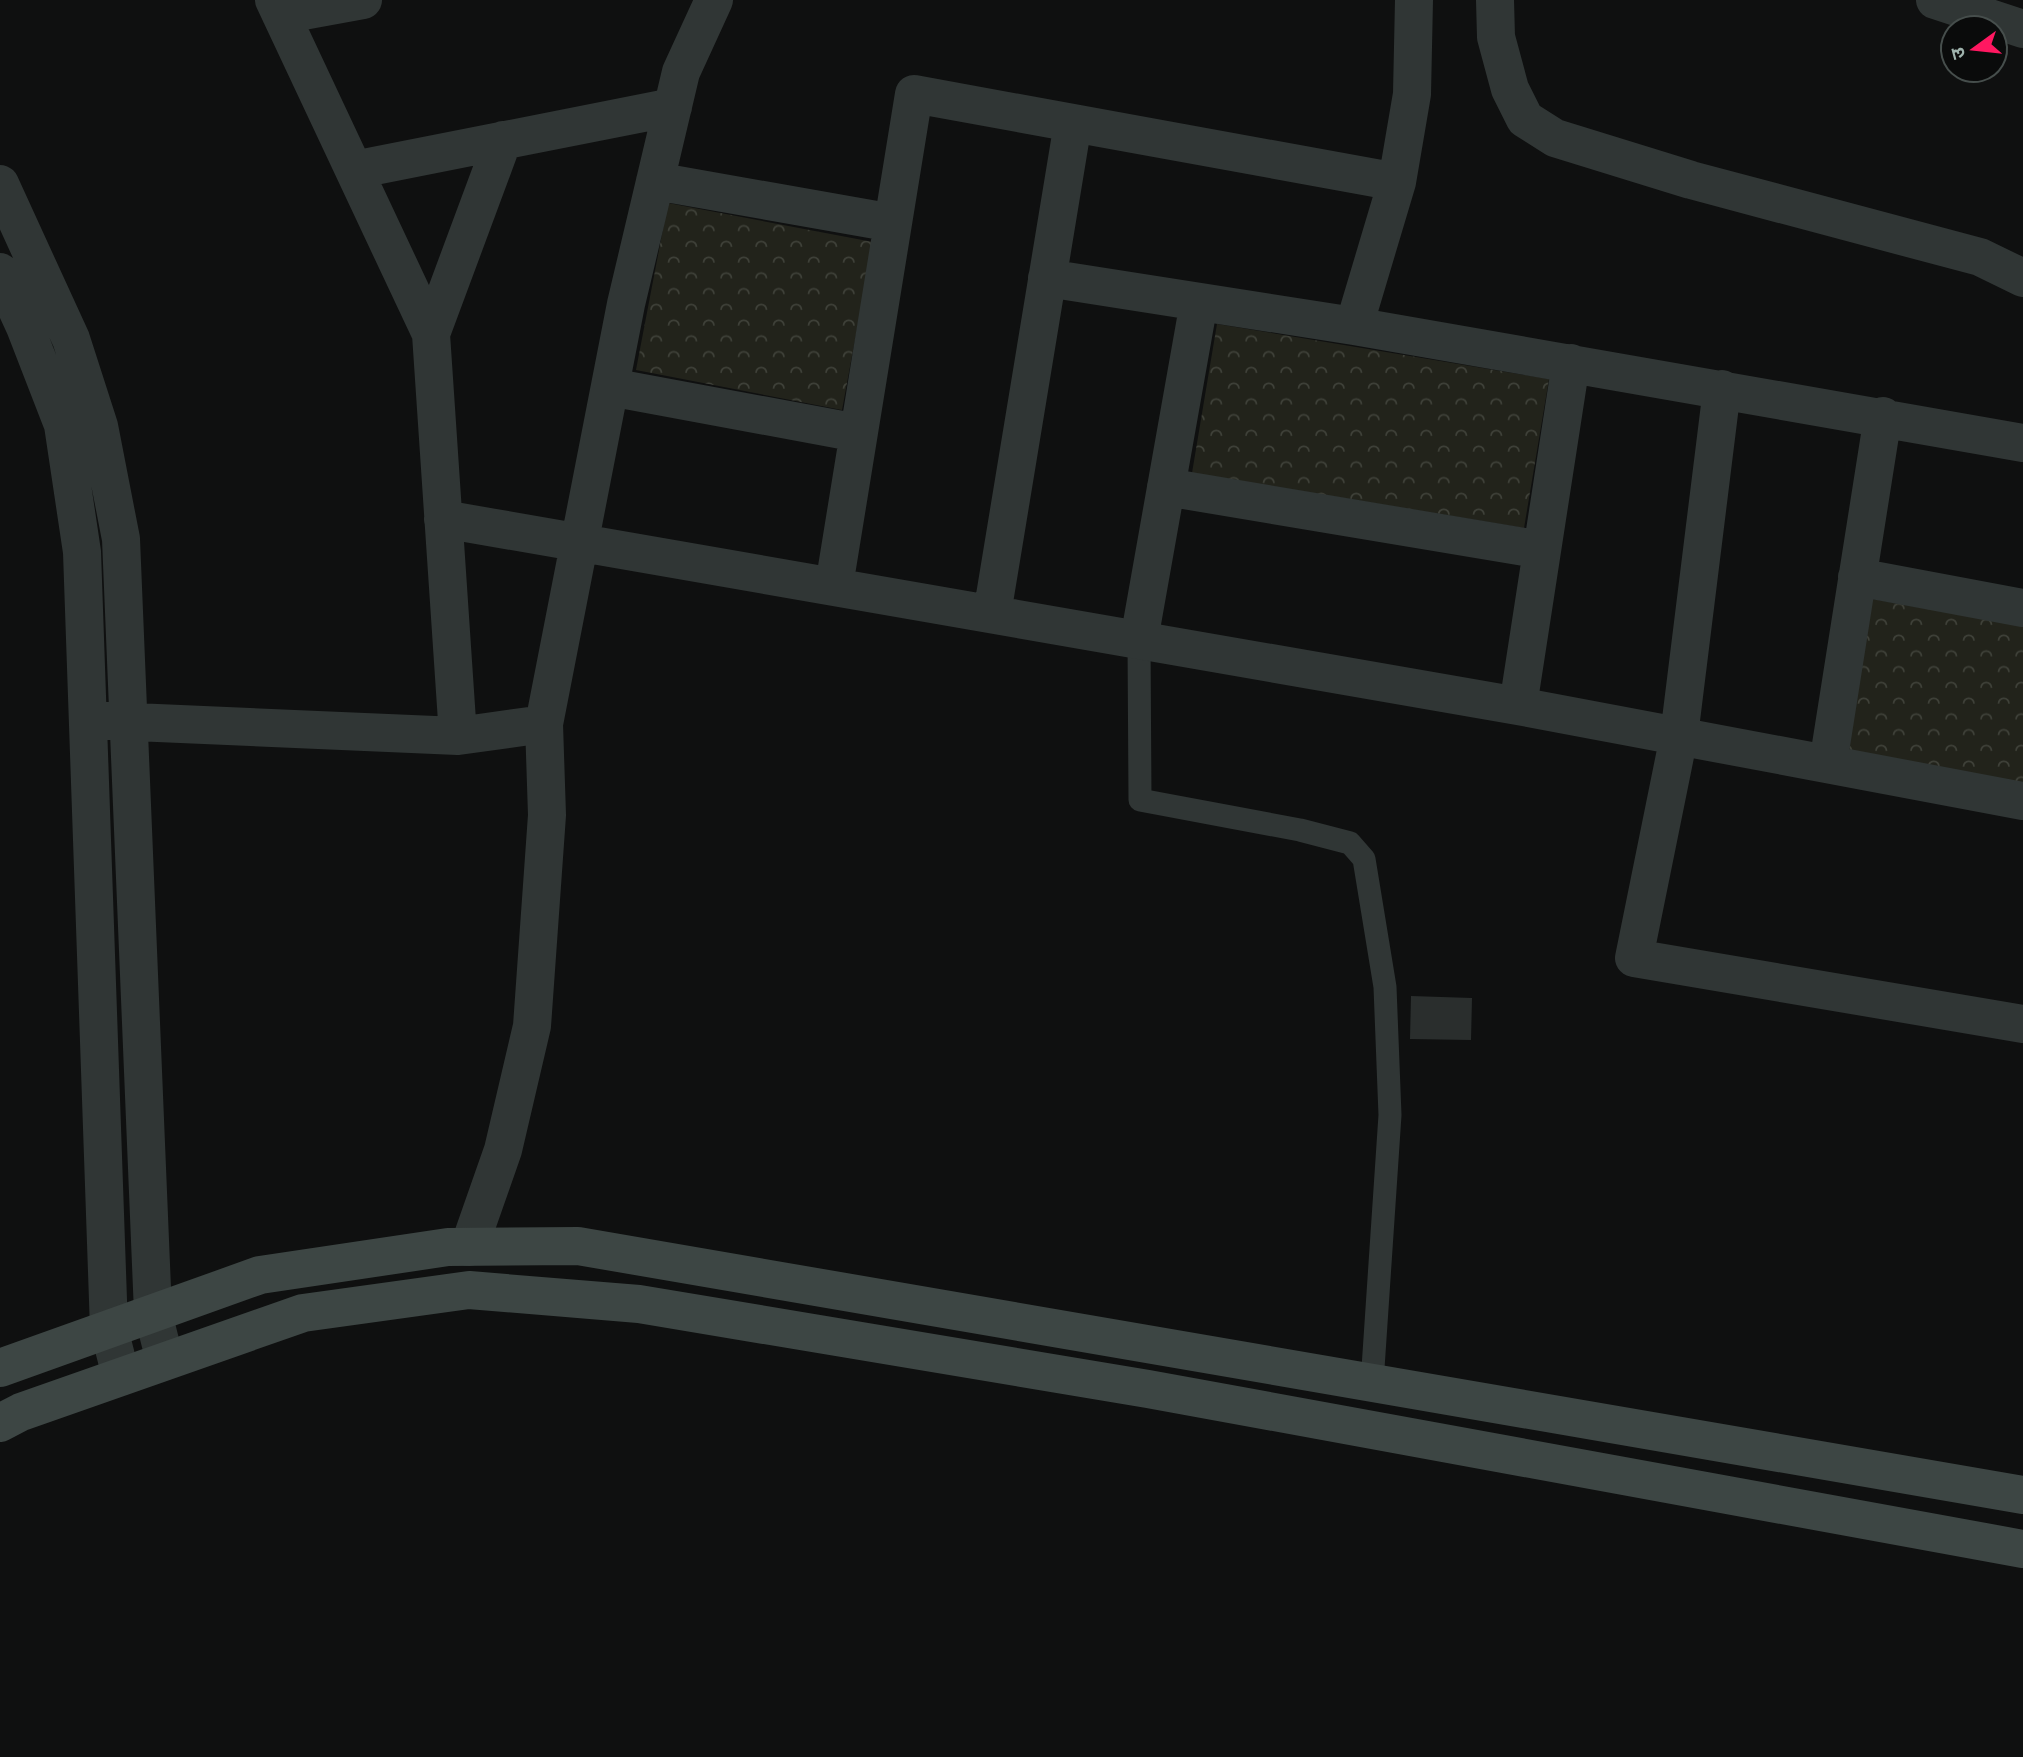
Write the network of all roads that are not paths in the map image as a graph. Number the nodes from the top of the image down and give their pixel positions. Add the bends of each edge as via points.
1 (363, 0) edge
2 (714, 0) edge
3 (1415, 0) edge
4 (1495, 0) edge
5 (1936, 0) edge
6 (278, 7) edge
7 (2023, 29) edge
8 (673, 107) junction
9 (1073, 123) junction
10 (503, 140) junction
11 (354, 170) junction
12 (655, 181) junction
13 (1396, 182) junction
14 (0, 184) edge
15 (893, 223) junction
16 (0, 272) edge
17 (1047, 278) junction
18 (2023, 278) edge
19 (1199, 302) junction
20 (1354, 326) junction
21 (431, 334) junction
22 (1571, 363) junction
23 (610, 387) junction
24 (1722, 389) junction
25 (1883, 416) junction
26 (858, 433) junction
27 (2023, 443) edge
28 (1166, 487) junction
29 (443, 519) junction
30 (580, 541) junction
31 (1542, 550) junction
32 (1857, 577) junction
33 (834, 586) junction
34 (2023, 608) edge
35 (992, 614) junction
36 (1139, 640) junction
37 (1518, 706) junction
38 (88, 720) junction
39 (128, 722) junction
40 (544, 724) junction
41 (458, 736) junction
42 (1679, 736) junction
43 (1828, 764) junction
44 (2023, 801) edge
45 (2023, 1024) edge
46 (469, 1247) junction
47 (153, 1313) junction
48 (109, 1329) junction
49 (165, 1361) junction
50 (0, 1368) edge
51 (1293, 1370) junction
52 (121, 1376) junction
53 (1372, 1383) junction
54 (1286, 1415) junction
55 (0, 1423) edge
56 (2023, 1495) edge
57 (2023, 1549) edge

1 - 6 street
2 - 8 street via 681,72
3 - 13 street via 1412,94
4 - 18 street via 1496,37 1510,89 1525,119 1555,138 1691,180 1980,257
5 - 7 street
6 - 11 street
8 - 10 street
8 - 12 street
9 - 13 street
9 - 15 street via 914,94
9 - 17 street
10 - 11 street
10 - 21 street
11 - 21 street
12 - 15 street
12 - 23 street
13 - 20 street
14 - 39 street via 71,338 99,426 121,539
15 - 26 street
16 - 38 street via 63,425 82,551
17 - 19 street
17 - 35 street
19 - 20 street
19 - 28 street
20 - 22 street
21 - 29 street
22 - 24 street
22 - 31 street
23 - 26 street
23 - 30 street
24 - 25 street
24 - 42 street
25 - 27 street
25 - 32 street
26 - 33 street
28 - 31 street
28 - 36 street
29 - 30 street
29 - 41 street
30 - 33 street
30 - 40 street
31 - 37 street
32 - 34 street
32 - 43 street
33 - 35 street
35 - 36 street
36 - 37 street
36 - 53 lane via 1140,800 1350,843 1364,859 1385,987 1390,1115
37 - 42 street
38 - 39 street
38 - 48 street
39 - 41 street
39 - 47 street
40 - 41 street
40 - 46 street via 547,815 532,1026 503,1150
42 - 43 street
42 - 45 street via 1634,958
43 - 44 street
46 - 47 street via 260,1275
46 - 51 street via 578,1246
47 - 48 street
47 - 49 street
48 - 50 street
48 - 52 street
49 - 52 street
49 - 54 street via 303,1313 469,1290 639,1304
51 - 53 street
51 - 54 street
52 - 55 street
53 - 56 street
54 - 57 street

